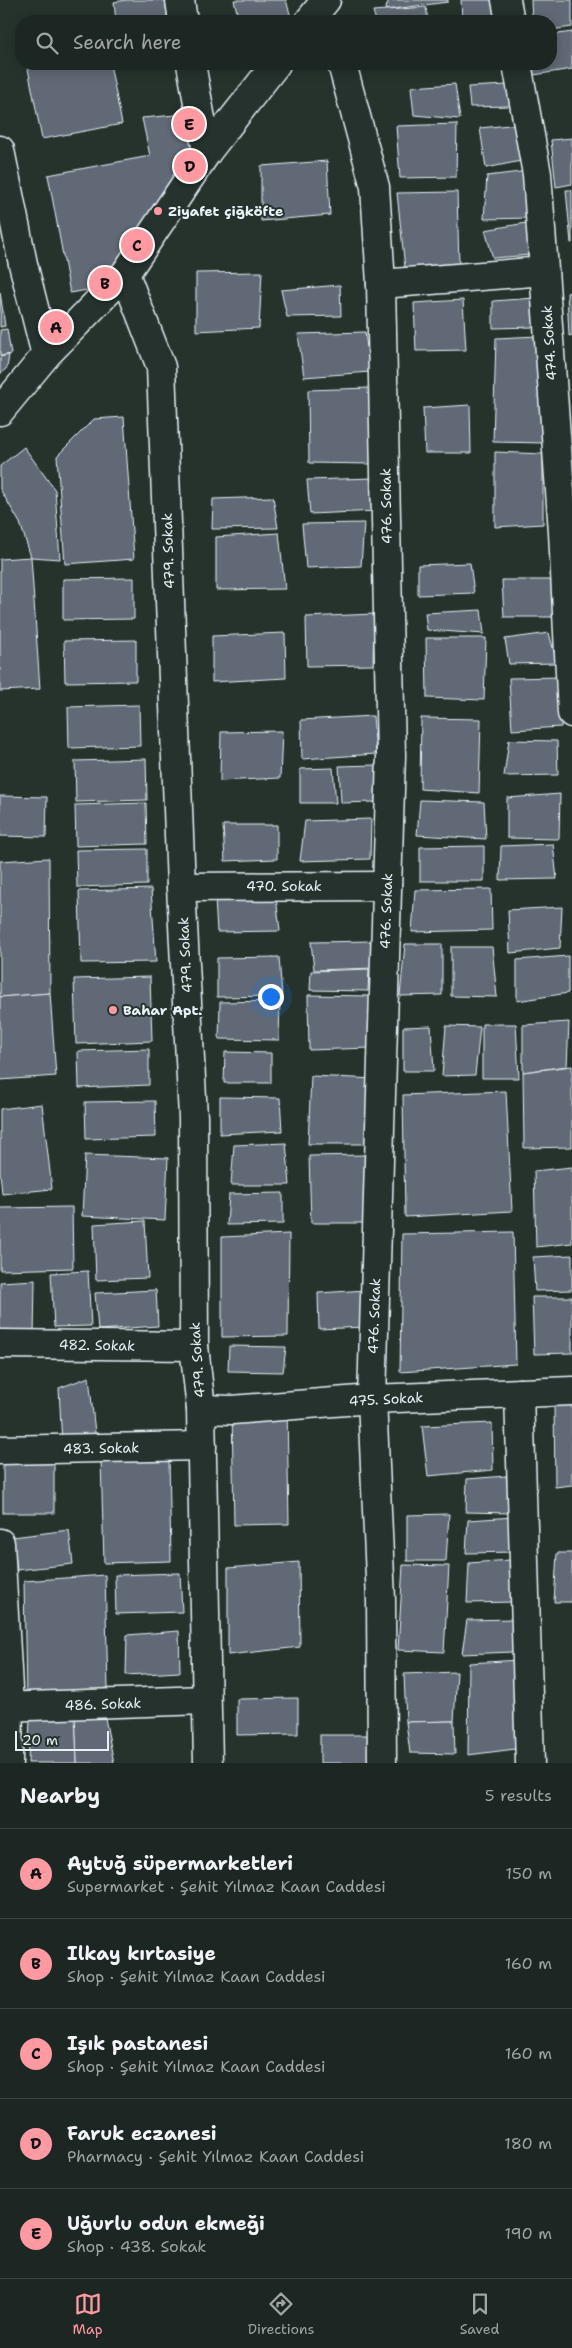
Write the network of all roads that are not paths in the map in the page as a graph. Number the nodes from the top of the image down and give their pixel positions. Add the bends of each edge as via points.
1 (180, 0) edge
2 (506, 0) edge
3 (183, 15) edge
4 (509, 15) edge
5 (192, 70) edge
6 (271, 70) edge
7 (344, 70) edge
8 (519, 70) edge
9 (0, 150) edge
10 (207, 152) junction
11 (544, 271) junction
12 (125, 274) junction
13 (381, 284) junction
14 (46, 355) junction
15 (0, 411) edge
16 (572, 713) edge
17 (387, 886) junction
18 (181, 887) junction
19 (0, 1344) edge
20 (194, 1346) junction
21 (572, 1391) edge
22 (519, 1393) junction
23 (372, 1399) junction
24 (201, 1409) junction
25 (202, 1446) junction
26 (0, 1450) edge
27 (0, 1543) edge
28 (2, 1579) edge
29 (206, 1700) junction
30 (4, 1707) edge
31 (8, 1763) edge
32 (208, 1763) edge
33 (382, 1763) edge
34 (530, 1763) edge

1 - 3 street
2 - 4 street
5 - 10 street
6 - 10 street
7 - 13 street, 476. Sokak via 375,187
8 - 11 street, 474. Sokak via 537,174
9 - 14 street via 23,264
10 - 12 street
11 - 13 street
11 - 16 street, 474. Sokak
12 - 14 street
12 - 18 street, 479. Sokak via 161,367
13 - 17 street, 476. Sokak via 391,755
14 - 15 street
17 - 18 street, 470. Sokak
17 - 23 street, 476. Sokak
18 - 20 street, 479. Sokak via 193,1117
19 - 20 street, 482. Sokak
20 - 24 street, 479. Sokak
21 - 22 street, 475. Sokak
22 - 23 street, 475. Sokak
22 - 34 street
23 - 24 street, 475. Sokak via 232,1410
23 - 33 street, 476. Sokak via 381,1600
24 - 25 street, 479. Sokak
25 - 26 street, 483. Sokak
25 - 29 street, 479. Sokak
27 - 28 street
28 - 30 street
29 - 30 street, 486. Sokak
29 - 32 street, 479. Sokak
30 - 31 street

